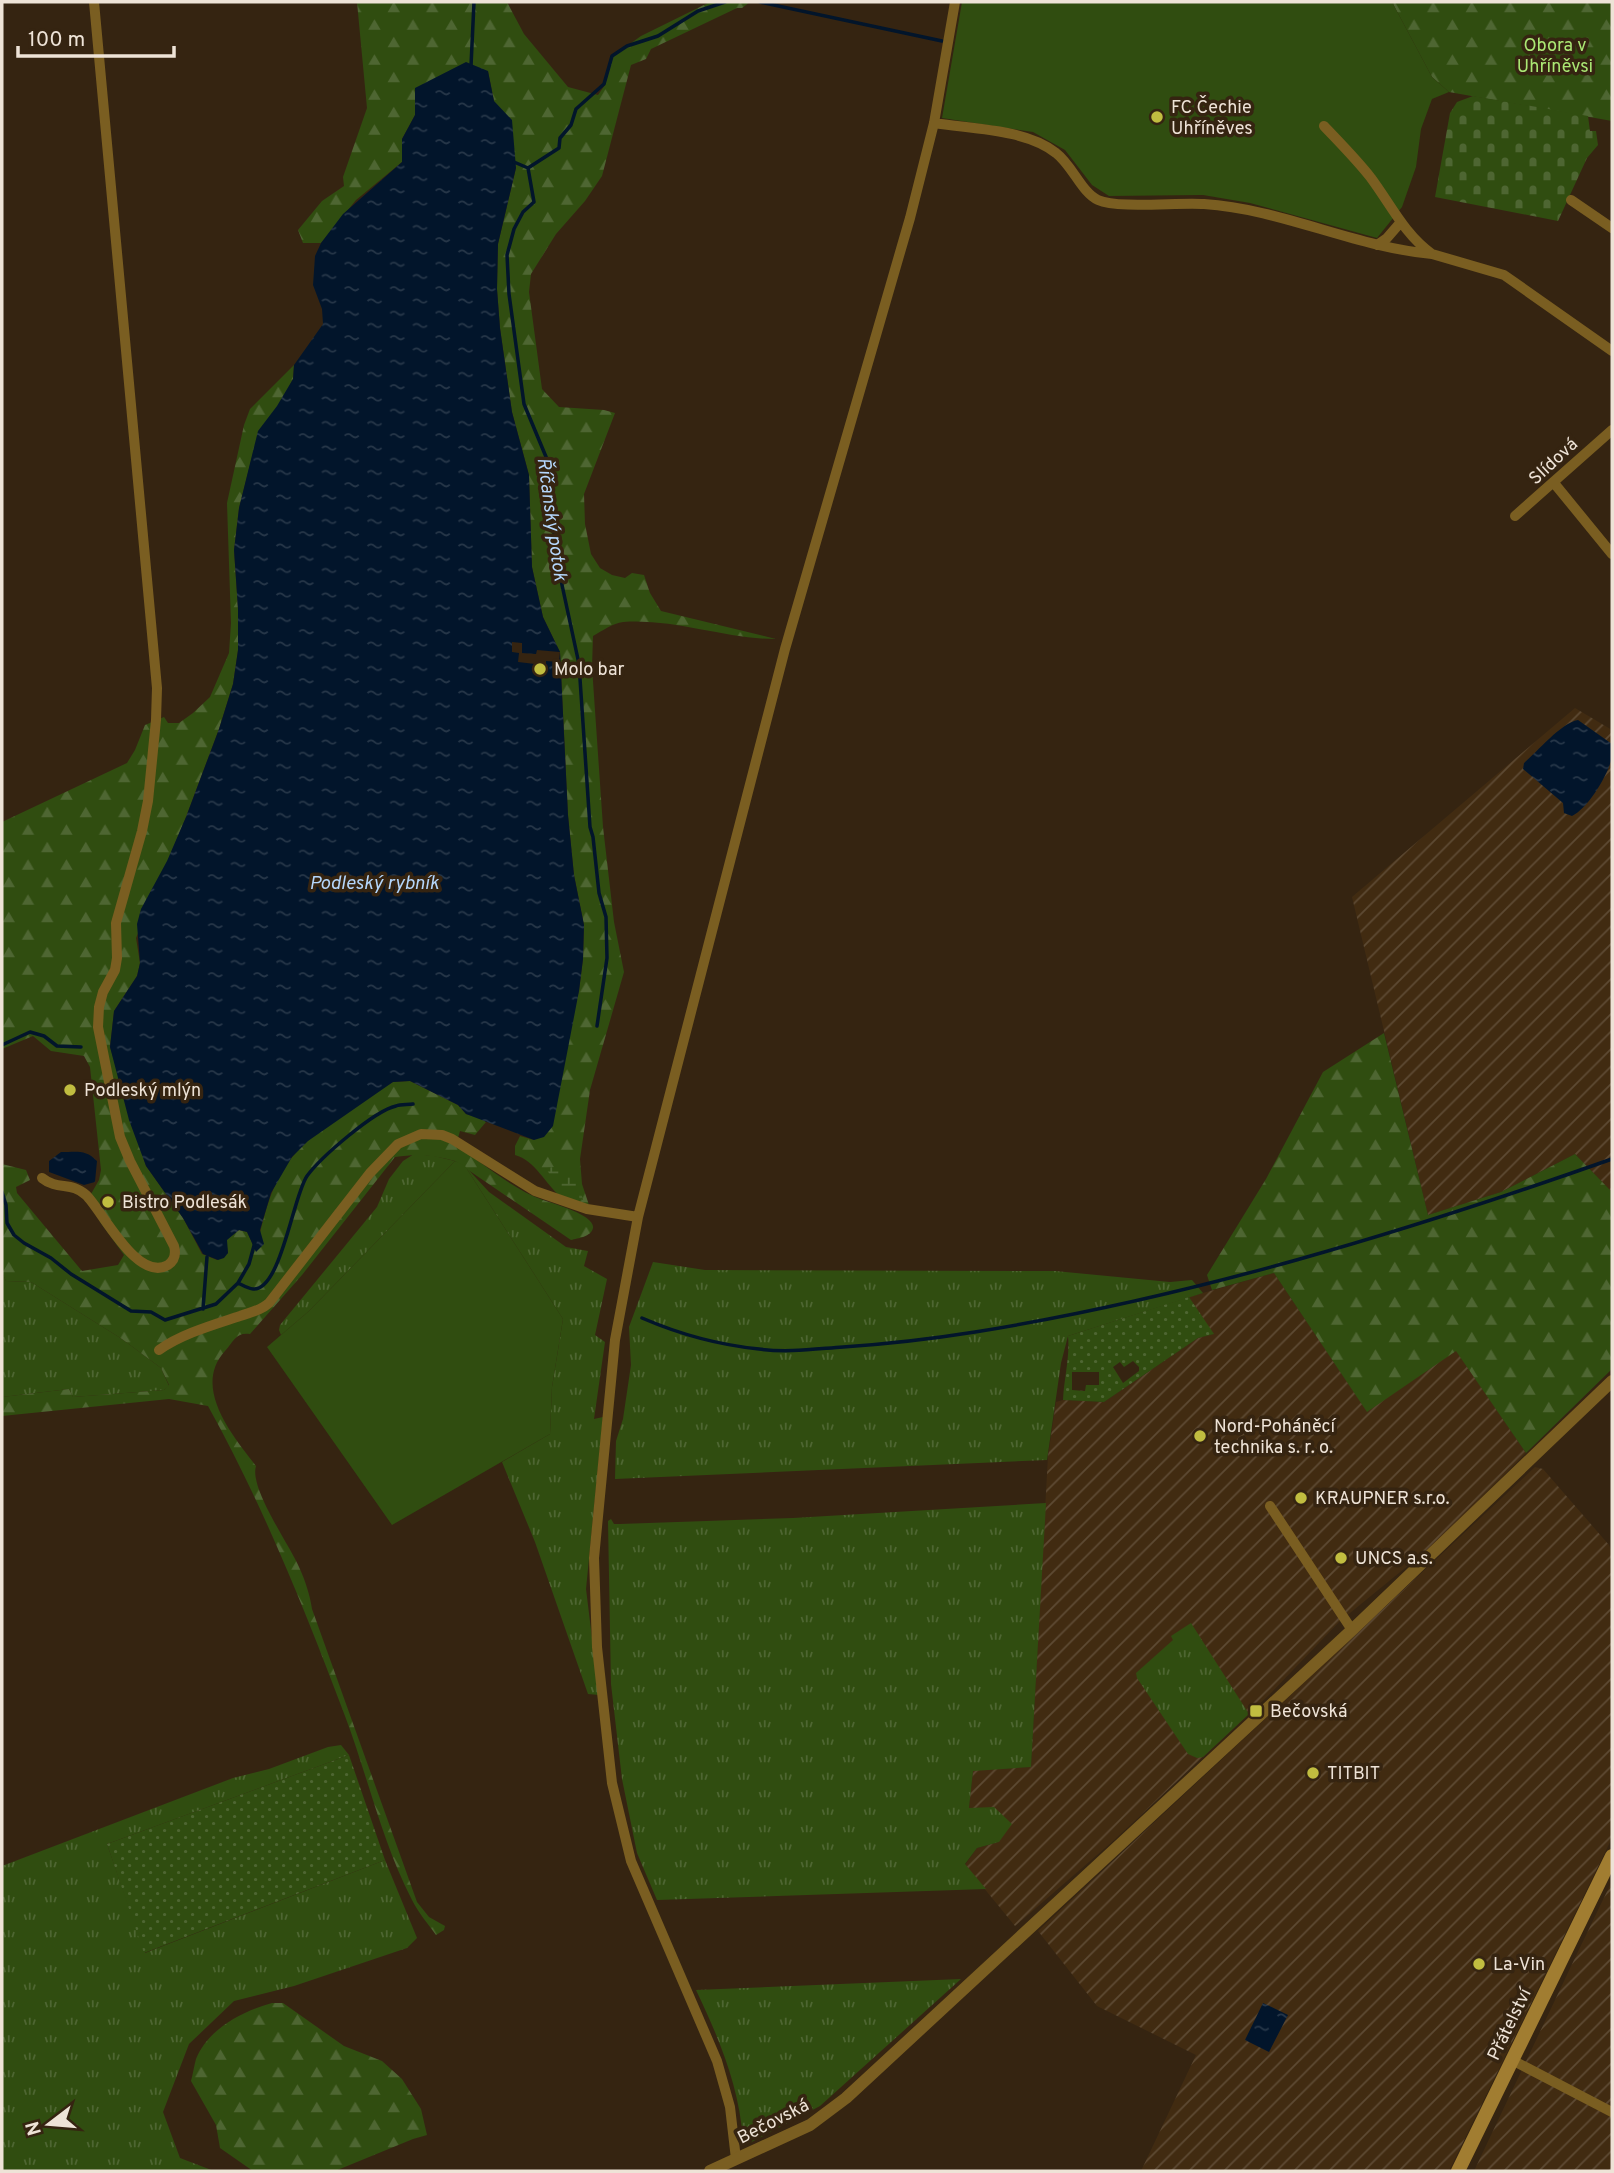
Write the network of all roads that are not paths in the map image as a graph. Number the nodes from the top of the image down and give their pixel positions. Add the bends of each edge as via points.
1 (94, 2) edge
2 (955, 2) edge
3 (934, 123) junction
4 (1324, 125) dead end
5 (1571, 200) dead end
6 (1400, 223) junction
7 (1612, 228) edge
8 (1377, 245) junction
9 (1432, 254) junction
10 (1612, 351) edge
11 (1612, 430) edge
12 (1554, 483) junction
13 (1515, 516) dead end
14 (1612, 554) edge
15 (41, 1178) dead end
16 (639, 1217) junction
17 (159, 1350) dead end
18 (1612, 1381) edge
19 (1270, 1506) dead end
20 (1352, 1630) junction
21 (1612, 1856) edge
22 (1512, 2060) junction
23 (1612, 2112) edge
24 (736, 2160) junction
25 (710, 2171) edge
26 (1458, 2171) edge

1 - 15 street via 157,688 148,801 116,923 115,970 101,1000 98,1027 120,1137 169,1236 175,1251 172,1261 162,1267 142,1262 79,1189 51,1186
2 - 3 street
3 - 8 street via 1025,137 1045,146 1071,166 1098,200 1247,209
3 - 16 street via 785,649
4 - 6 street via 1369,176
5 - 7 street
6 - 8 street
6 - 9 street
8 - 9 street
9 - 10 street via 1504,275
11 - 12 street, Slídová
12 - 13 street, Slídová
12 - 14 street
16 - 17 street via 587,1209 535,1191 452,1139 421,1134 398,1144 370,1173 270,1303
16 - 24 street via 615,1340 594,1558 597,1647 612,1783 631,1861 717,2061 730,2107
18 - 20 street, Bečovská
19 - 20 street
20 - 24 street, Bečovská via 846,2098 810,2125
21 - 22 main road, Přátelství
22 - 23 street
22 - 26 main road, Přátelství
24 - 25 street, Bečovská

